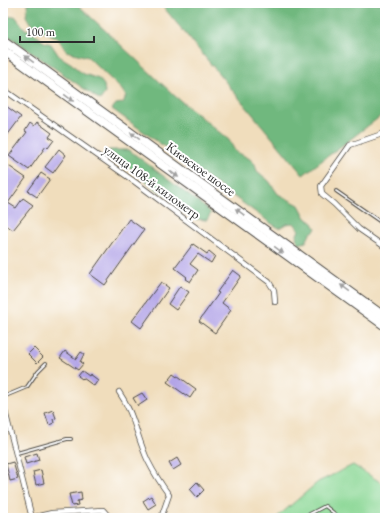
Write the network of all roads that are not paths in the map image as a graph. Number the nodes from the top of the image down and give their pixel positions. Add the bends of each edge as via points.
1 (3, 40) edge
2 (3, 50) edge
3 (3, 89) edge
4 (385, 133) edge
5 (336, 190) dead end
6 (385, 225) edge
7 (385, 247) edge
8 (275, 302) dead end
9 (385, 317) edge
10 (385, 326) edge
11 (46, 363) dead end
12 (119, 392) dead end
13 (3, 396) edge
14 (3, 403) edge
15 (71, 439) dead end
16 (16, 454) junction
17 (43, 517) edge
18 (385, 517) edge
19 (31, 518) edge
20 (110, 518) edge
21 (162, 518) edge
22 (302, 518) edge
23 (340, 518) edge
24 (381, 518) edge

9 -> 1 highway, Киевское шоссе
2 -> 10 highway, Киевское шоссе
3 - 8 street, улица 108-й километр via 269,282 274,290
4 - 7 street via 350,145 321,186 322,194 359,229
5 - 6 lane
11 - 13 lane via 27,386
12 - 21 street via 133,418 147,460 169,495
14 - 16 street
15 - 16 lane
16 - 19 street
17 - 19 street
17 - 20 street via 52,513 103,510
18 - 24 lane
22 - 23 lane via 326,506

